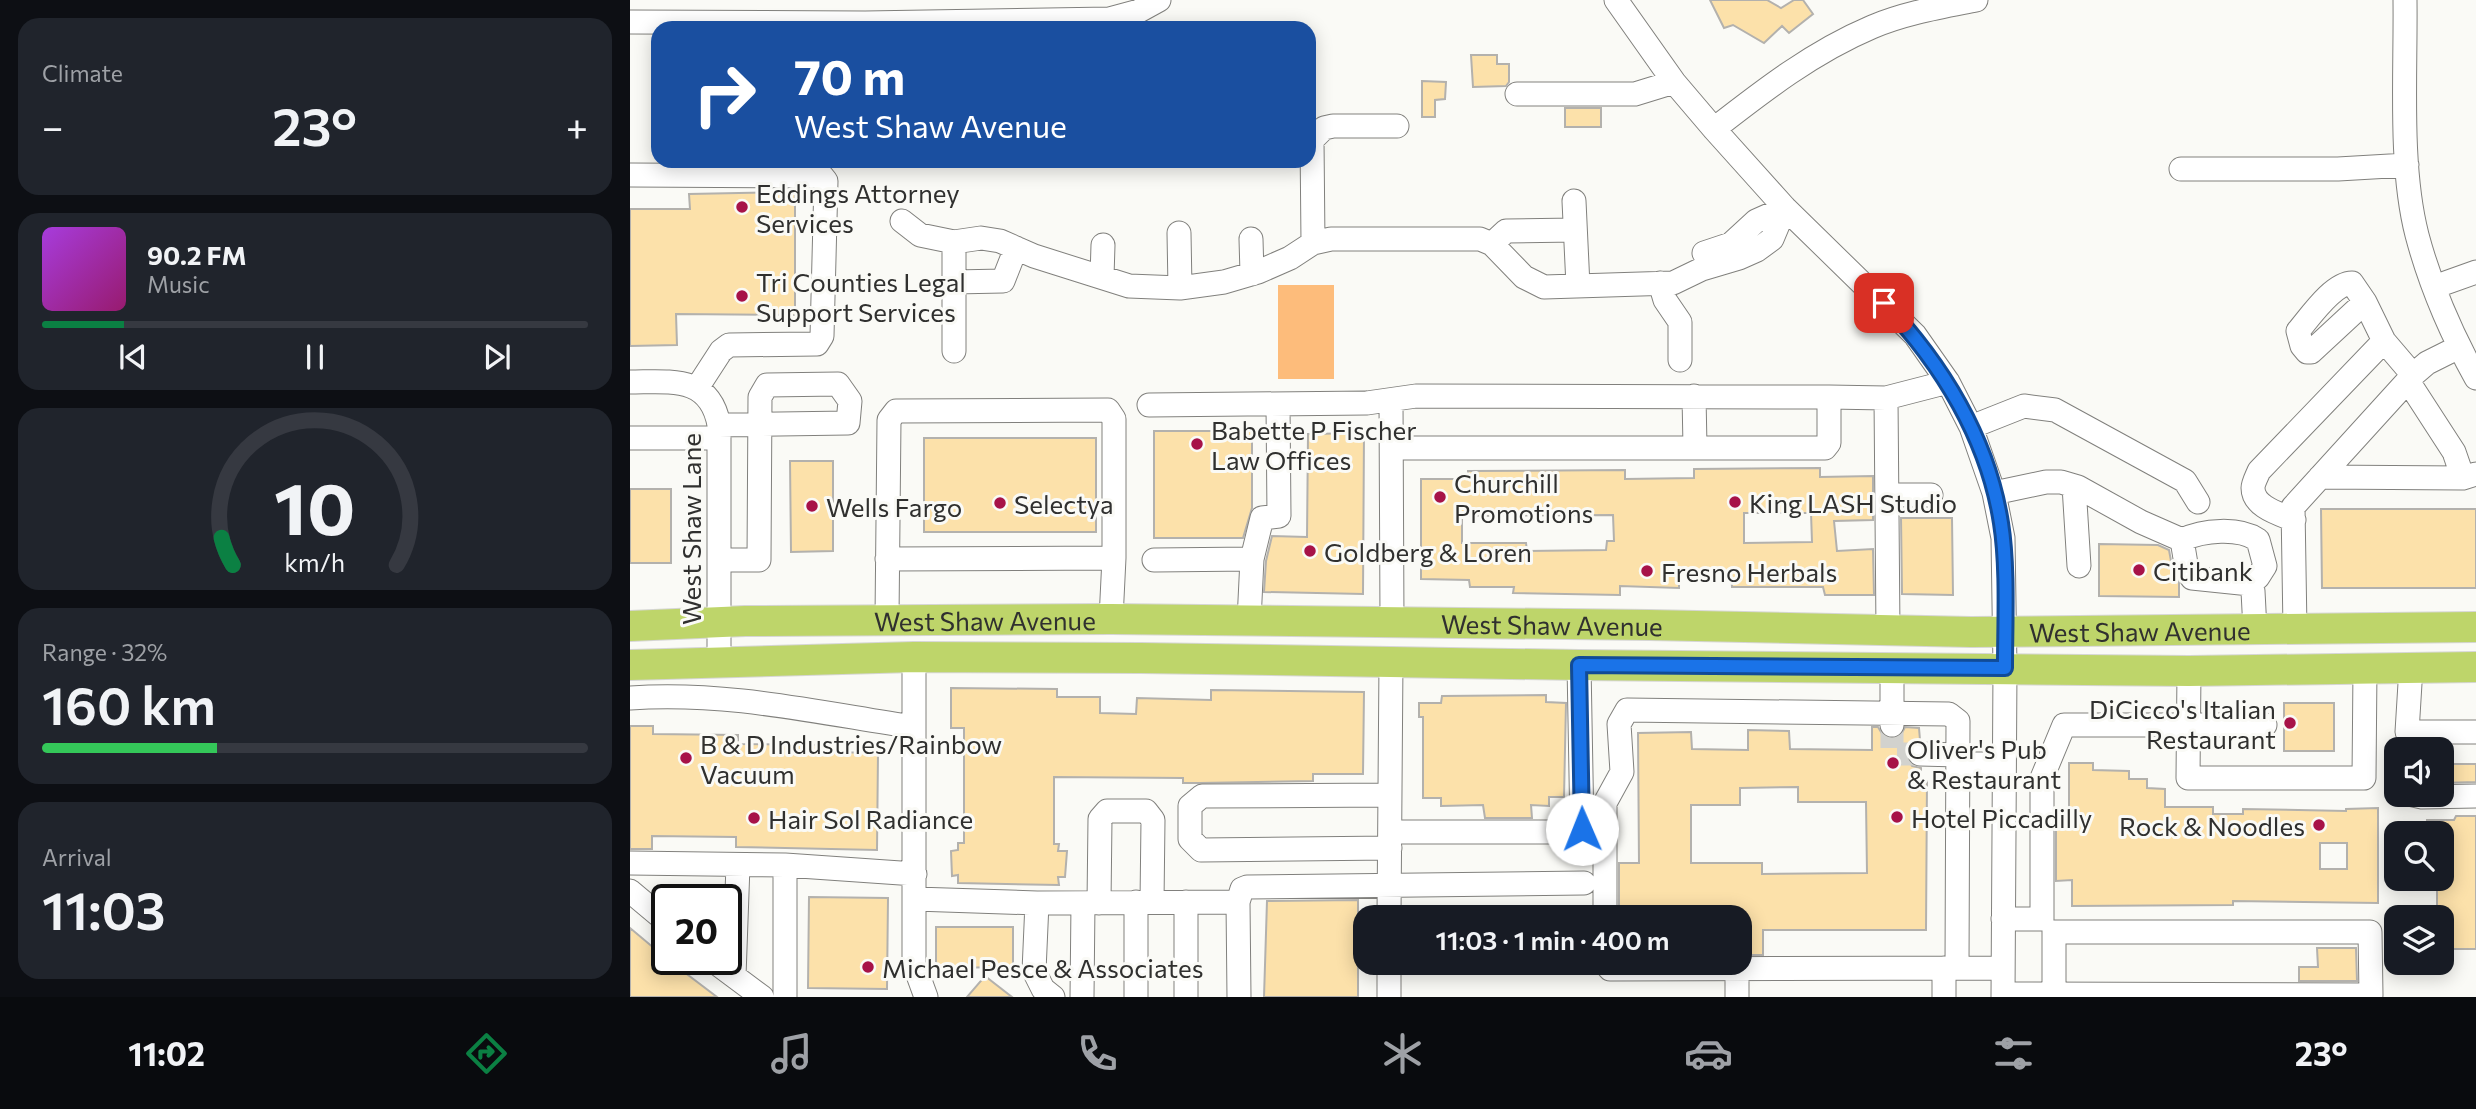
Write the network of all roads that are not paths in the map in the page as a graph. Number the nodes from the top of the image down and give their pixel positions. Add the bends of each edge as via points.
1 (1159, 0) edge
2 (1616, 0) edge
3 (1976, 0) edge
4 (2405, 0) edge
5 (1040, 21) edge
6 (630, 22) edge
7 (651, 22) edge
8 (1674, 82) junction
9 (1517, 94) dead end
10 (1397, 126) dead end
11 (1714, 129) junction
12 (1316, 135) edge
13 (2407, 165) junction
14 (1312, 168) edge
15 (2181, 169) dead end
16 (630, 175) edge
17 (1574, 201) dead end
18 (1785, 208) junction
19 (902, 221) dead end
20 (1575, 229) junction
21 (1180, 233) dead end
22 (1251, 239) dead end
23 (954, 242) junction
24 (1313, 243) junction
25 (1492, 244) junction
26 (1103, 245) dead end
27 (1016, 248) junction
28 (2476, 272) edge
29 (1252, 274) junction
30 (1102, 277) junction
31 (954, 282) junction
32 (1660, 283) junction
33 (1578, 286) junction
34 (2434, 287) junction
35 (1180, 288) junction
36 (2365, 302) dead end
37 (2384, 341) junction
38 (2459, 347) junction
39 (954, 351) dead end
40 (1680, 360) dead end
41 (2410, 378) junction
42 (2476, 378) edge
43 (630, 382) edge
44 (1948, 382) junction
45 (696, 388) junction
46 (1694, 396) junction
47 (1829, 397) junction
48 (1886, 398) junction
49 (1391, 400) junction
50 (1149, 405) dead end
51 (1278, 405) junction
52 (1971, 427) junction
53 (719, 431) junction
54 (630, 438) edge
55 (1695, 447) junction
56 (1392, 448) junction
57 (2469, 476) edge
58 (2320, 477) junction
59 (2074, 486) junction
60 (1994, 493) junction
61 (1887, 495) junction
62 (1930, 495) dead end
63 (2198, 502) dead end
64 (2294, 513) junction
65 (2182, 540) junction
66 (1114, 558) junction
67 (887, 559) junction
68 (1252, 559) junction
69 (719, 560) junction
70 (1154, 560) dead end
71 (2079, 566) dead end
72 (2250, 584) junction
73 (887, 619) junction
74 (1111, 619) junction
75 (718, 621) junction
76 (1249, 621) junction
77 (1392, 622) junction
78 (1649, 625) junction
79 (630, 626) edge
80 (2476, 627) edge
81 (2295, 629) junction
82 (2255, 630) junction
83 (1888, 631) junction
84 (2476, 646) edge
85 (2005, 650) junction
86 (914, 657) junction
87 (1140, 658) junction
88 (1391, 661) junction
89 (719, 662) junction
90 (630, 665) edge
91 (1579, 665) junction
92 (2410, 667) junction
93 (2476, 667) edge
94 (1892, 668) junction
95 (2365, 668) junction
96 (2189, 671) junction
97 (630, 698) edge
98 (1892, 719) junction
99 (2189, 725) junction
100 (2265, 725) dead end
101 (914, 727) junction
102 (2476, 732) edge
103 (2404, 737) edge
104 (2431, 737) edge
105 (1920, 754) tunnel mouth
106 (1958, 760) junction
107 (2004, 764) junction
108 (1390, 795) junction
109 (2454, 796) edge
110 (2476, 796) edge
111 (1390, 840) junction
112 (630, 863) edge
113 (738, 865) junction
114 (785, 866) junction
115 (915, 874) junction
116 (1584, 883) dead end
117 (1389, 886) junction
118 (630, 891) edge
119 (915, 899) junction
120 (1037, 902) junction
121 (1091, 902) junction
122 (1144, 902) junction
123 (1186, 902) junction
124 (1238, 902) junction
125 (1389, 905) edge
126 (1605, 905) edge
127 (651, 909) edge
128 (2003, 919) junction
129 (2048, 925) junction
130 (1752, 968) edge
131 (1950, 968) junction
132 (2003, 968) junction
133 (1389, 975) edge
134 (1737, 975) edge
135 (734, 976) joint
136 (2054, 994) junction
137 (2003, 995) edge
138 (762, 997) edge
139 (785, 997) edge
140 (926, 997) edge
141 (1053, 997) edge
142 (1082, 997) edge
143 (1136, 997) edge
144 (1186, 997) edge
145 (1238, 997) edge
146 (1388, 997) edge
147 (1737, 997) edge
148 (1944, 997) edge

1 - 5 street via 1109,19
2 - 8 street
3 - 11 street via 1922,10 1839,43 1780,77
4 - 13 street
6 - 7 street
8 - 9 street via 1634,94
8 - 11 street
10 - 12 street via 1334,126
11 - 18 street
13 - 15 street
13 - 34 street via 2417,233
14 - 24 street
16 - 45 street via 822,176 826,181 822,336 817,344 729,345
17 - 20 street
18 - 32 street via 1756,221 1731,244 1691,258
18 - 44 street via 1907,327
19 - 23 street via 920,235
20 - 25 street via 1506,231
20 - 33 street
21 - 35 street
22 - 29 street
23 - 27 street via 981,238
23 - 31 street
24 - 25 street via 1331,239 1480,239
24 - 29 street
25 - 33 street via 1524,277 1544,287
26 - 30 street
27 - 30 street
27 - 31 street via 1003,281
28 - 34 street
29 - 35 street
30 - 35 street via 1129,286
31 - 39 street
32 - 33 street
32 - 40 street via 1680,323
34 - 38 street
36 - 37 street
37 - 41 street
37 - 64 street via 2259,471 2253,488 2256,499 2268,509
38 - 41 street via 2427,363
38 - 42 street
41 - 57 street
41 - 58 street
43 - 45 street via 677,382
44 - 48 street
44 - 52 street
45 - 53 street, West Shaw Lane via 713,404
46 - 47 street
46 - 49 street via 1416,396
46 - 55 street
47 - 48 street
47 - 55 street via 1829,443 1825,448
48 - 61 street
49 - 51 street
49 - 56 street
50 - 51 street
51 - 68 street via 1279,516 1262,518
52 - 60 street
52 - 63 street via 2024,406 2055,410 2185,481
53 - 54 street
53 - 69 street, West Shaw Lane
53 - 69 street via 760,422 759,560
55 - 56 street
56 - 77 street
57 - 58 street
58 - 64 street
59 - 60 street via 2046,482
59 - 65 street
59 - 71 street
60 - 85 street via 2003,538
61 - 62 street
61 - 83 street
64 - 81 street
65 - 72 street via 2192,578
65 - 72 street via 2203,533 2252,536 2258,540 2265,566
66 - 67 street
66 - 67 street via 1114,419 1108,410 896,411 889,420
66 - 74 street
67 - 73 street
68 - 70 street
68 - 76 street
69 - 75 street, West Shaw Lane
72 - 82 street
73 - 74 main road, West Shaw Avenue
73 - 75 main road, West Shaw Avenue
74 - 76 main road, West Shaw Avenue
74 - 86 main road via 1082,637 939,637 923,643
75 - 79 main road, West Shaw Avenue
75 - 89 street, West Shaw Lane
76 - 77 main road, West Shaw Avenue
77 - 78 main road, West Shaw Avenue
77 - 87 main road via 1386,639 1372,643 1229,642
78 - 83 main road, West Shaw Avenue
78 - 88 main road via 1555,641 1411,640 1397,649
80 - 81 main road, West Shaw Avenue
81 - 82 main road, West Shaw Avenue
82 - 85 main road, West Shaw Avenue
83 - 85 main road, West Shaw Avenue
84 - 92 main road via 2428,646
85 - 94 main road, West Shaw Avenue
85 - 96 main road, West Shaw Avenue
85 - 107 street
86 - 87 main road, West Shaw Avenue
86 - 89 main road, West Shaw Avenue
86 - 101 street
87 - 88 main road, West Shaw Avenue
88 - 91 main road, West Shaw Avenue
88 - 108 street
89 - 90 main road, West Shaw Avenue
91 - 94 main road, West Shaw Avenue
91 - 111 street via 1579,832
92 - 93 main road, West Shaw Avenue
92 - 95 main road, West Shaw Avenue
92 - 103 street
94 - 98 street
95 - 96 main road, West Shaw Avenue
95 - 99 street via 2364,778 2188,778
96 - 99 street
97 - 101 street via 728,698
98 - 106 street via 1949,714 1958,721
98 - 126 street via 1628,710 1619,724 1622,772 1605,803
99 - 100 street
99 - 129 street via 2064,725 2042,778
101 - 115 street
102 - 104 street
105 - 106 street
106 - 107 street
106 - 131 street
107 - 128 street
108 - 111 street
108 - 111 street via 1202,796 1190,806 1190,839 1202,850
109 - 110 street
111 - 117 street
112 - 113 street
113 - 114 street
113 - 135 street
114 - 115 street
114 - 139 street
115 - 119 street
116 - 117 street
117 - 124 street via 1247,887
117 - 125 street
118 - 127 street
119 - 120 street
119 - 140 street via 914,964
120 - 121 street
120 - 141 street via 1034,971
121 - 122 street
121 - 122 street via 1100,819 1107,811 1146,811 1153,820
121 - 142 street
122 - 123 street
122 - 143 street
123 - 124 street
123 - 144 street
124 - 145 street
128 - 129 street
128 - 132 street
129 - 136 street
129 - 136 street via 2370,932 2371,995
130 - 131 street
131 - 132 street
131 - 148 street
132 - 137 street
133 - 146 street
134 - 147 street
135 - 138 street
136 - 137 street

